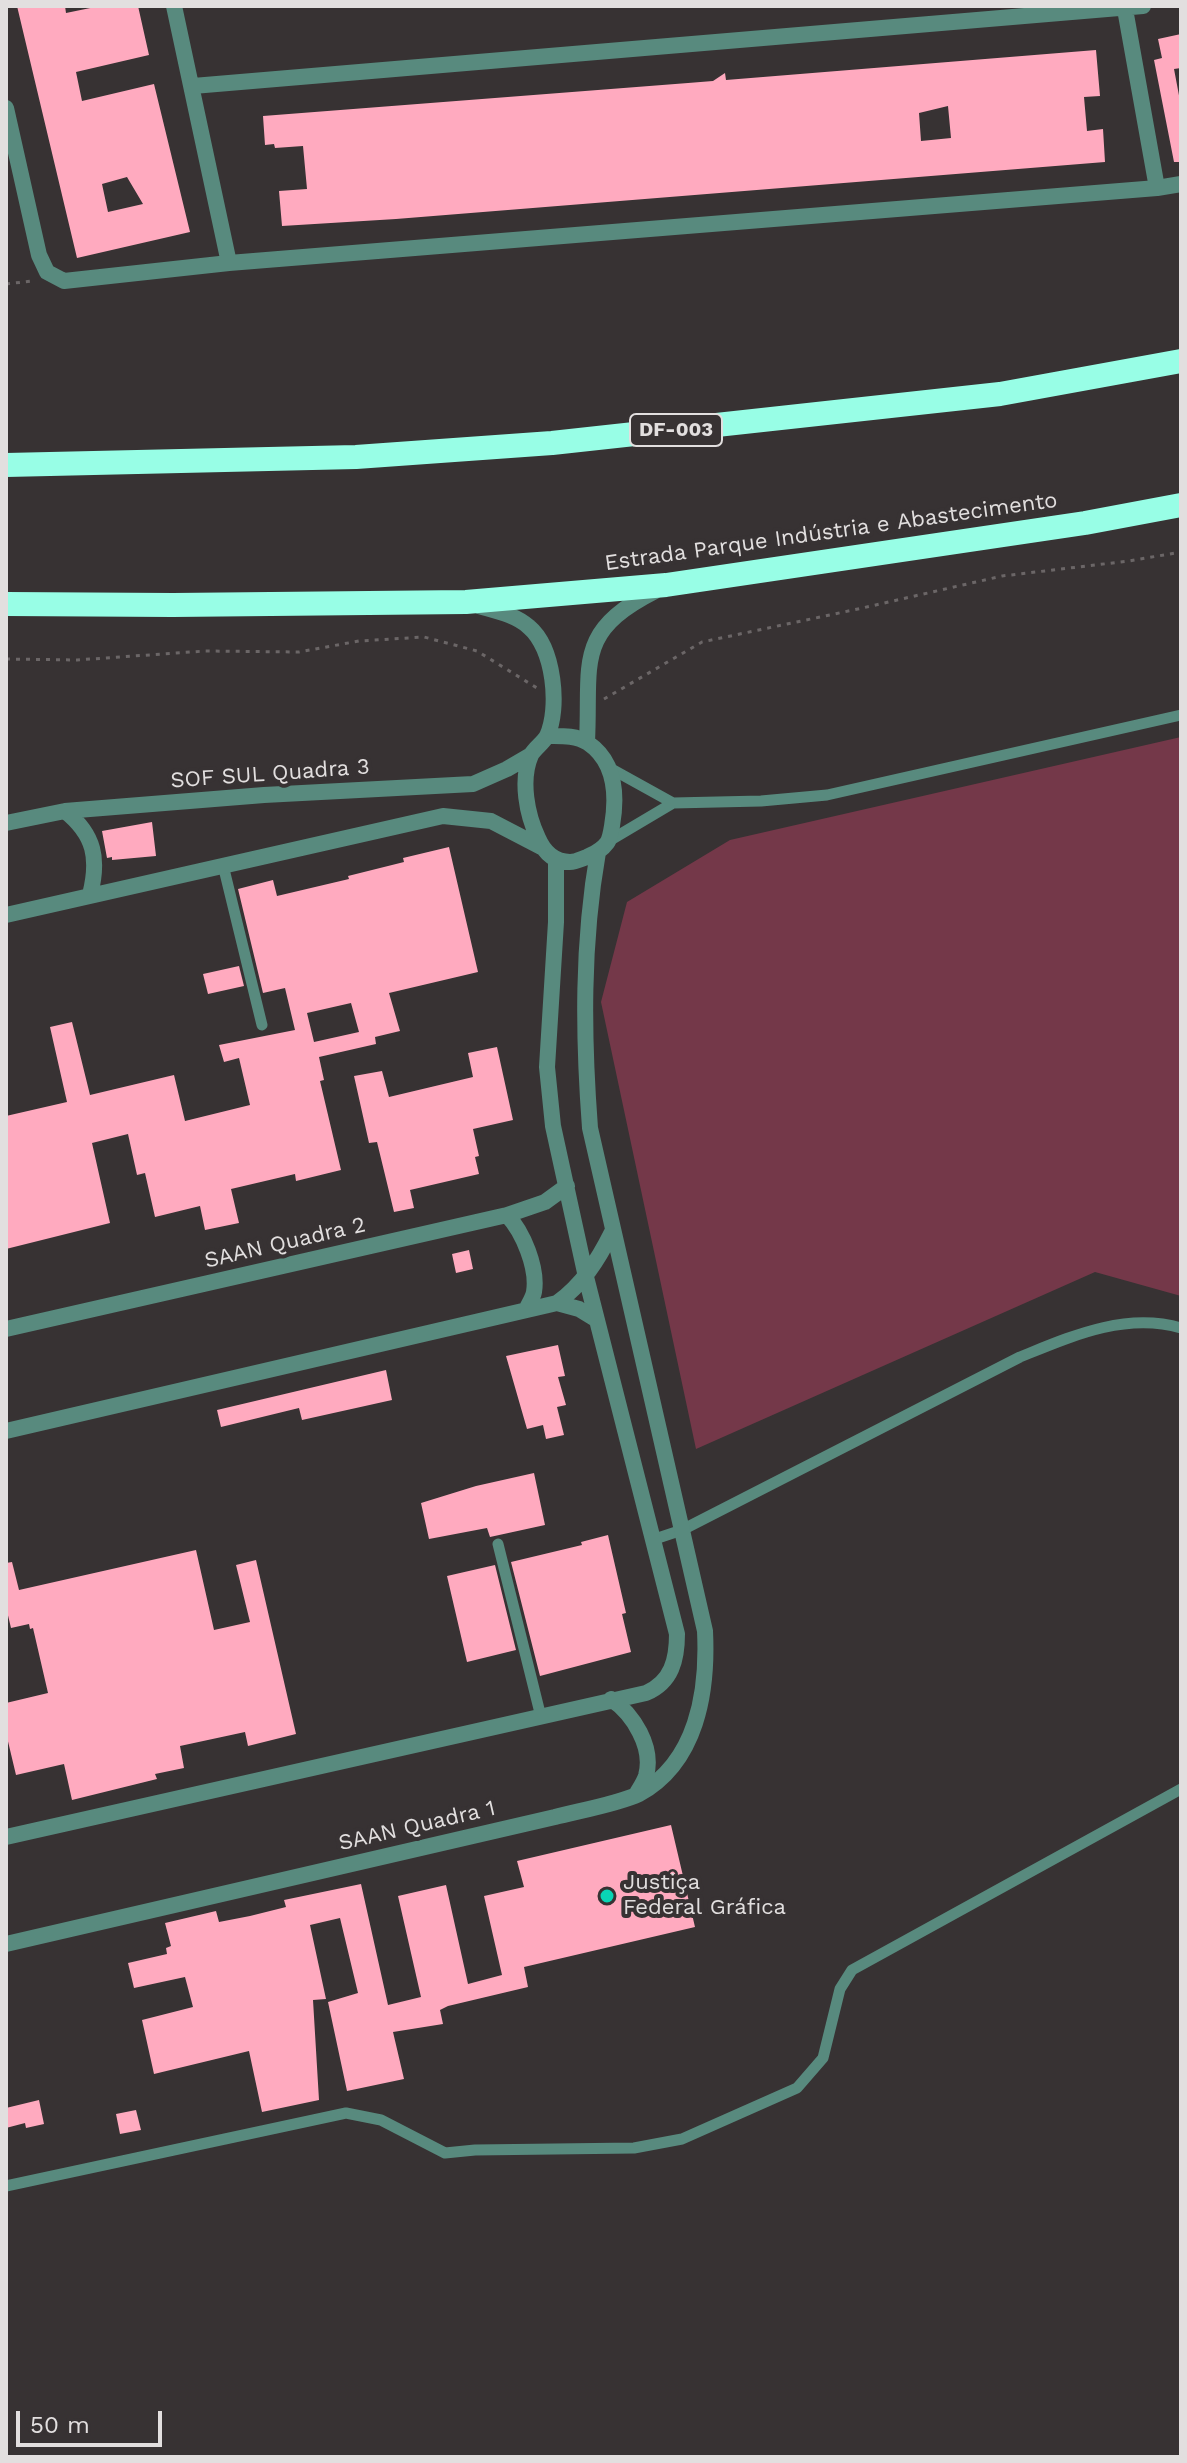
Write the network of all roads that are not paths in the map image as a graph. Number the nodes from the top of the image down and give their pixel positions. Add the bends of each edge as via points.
1 (174, 6) edge
2 (1143, 6) edge
3 (1125, 9) junction
4 (193, 86) junction
5 (6, 108) edge
6 (1181, 184) edge
7 (1157, 188) junction
8 (229, 263) junction
9 (1181, 361) edge
10 (6, 465) edge
11 (1181, 505) edge
12 (666, 585) junction
13 (466, 602) junction
14 (6, 604) edge
15 (1181, 715) edge
16 (547, 736) junction
17 (587, 742) junction
18 (531, 755) junction
19 (608, 767) junction
20 (673, 803) junction
21 (65, 811) junction
22 (6, 823) edge
23 (604, 846) junction
24 (541, 847) junction
25 (556, 861) junction
26 (223, 865) junction
27 (90, 895) junction
28 (6, 915) edge
29 (262, 1025) dead end
30 (567, 1186) junction
31 (507, 1215) junction
32 (612, 1232) junction
33 (586, 1277) junction
34 (557, 1303) junction
35 (526, 1310) junction
36 (597, 1320) junction
37 (1181, 1328) edge
38 (6, 1329) edge
39 (6, 1431) edge
40 (682, 1530) junction
41 (652, 1540) junction
42 (498, 1544) dead end
43 (611, 1699) junction
44 (541, 1717) junction
45 (1181, 1789) edge
46 (637, 1795) junction
47 (6, 1837) edge
48 (6, 1944) edge
49 (6, 2186) edge

1 - 4 street
2 - 3 street
3 - 4 street
3 - 7 street
4 - 8 street
5 - 8 street via 47,272 64,281
6 - 7 street
7 - 8 street
9 - 10 highway, DF-003 via 1000,394 552,443 356,457
11 - 12 highway, Estrada Parque Indústria e Abastecimento
12 - 13 highway, Estrada Parque Indústria e Abastecimento
12 - 17 street via 615,615 594,643
13 - 14 highway, Estrada Parque Indústria e Abastecimento
13 - 16 street via 512,616 538,637 553,678
15 - 20 lane via 827,795
16 - 17 street
16 - 18 street
17 - 19 street
18 - 21 street, SOF SUL Quadra 3 via 473,784
18 - 24 street via 527,803
19 - 20 lane
19 - 23 street via 615,811
20 - 23 lane
21 - 22 street, SOF SUL Quadra 3
21 - 27 street via 91,845 95,877
23 - 25 street via 573,863
23 - 32 street, SAAN Quadra 1 via 592,889 584,1053 590,1128
24 - 25 street
24 - 26 street via 491,821 443,816
25 - 30 street via 547,1067
26 - 27 street
26 - 29 lane
27 - 28 street
30 - 31 street, SAAN Quadra 2 via 545,1202
30 - 33 street
31 - 35 street via 531,1259 534,1292
31 - 38 street, SAAN Quadra 2
32 - 33 street
32 - 40 street, SAAN Quadra 1
33 - 34 street
33 - 36 street
34 - 35 street
34 - 36 street
35 - 39 street
36 - 41 street
37 - 40 lane via 1126,1323 1071,1336
40 - 41 lane
40 - 46 street, SAAN Quadra 1 via 702,1614 705,1677 695,1725 673,1767
41 - 43 street via 677,1634 675,1660 654,1689
42 - 44 lane
43 - 44 street
43 - 46 street via 630,1714 643,1743 646,1776
44 - 47 street
45 - 49 lane via 852,1970 840,1989 823,2058 797,2088 682,2139 634,2148 445,2153 381,2120 346,2113
46 - 48 street, SAAN Quadra 1

